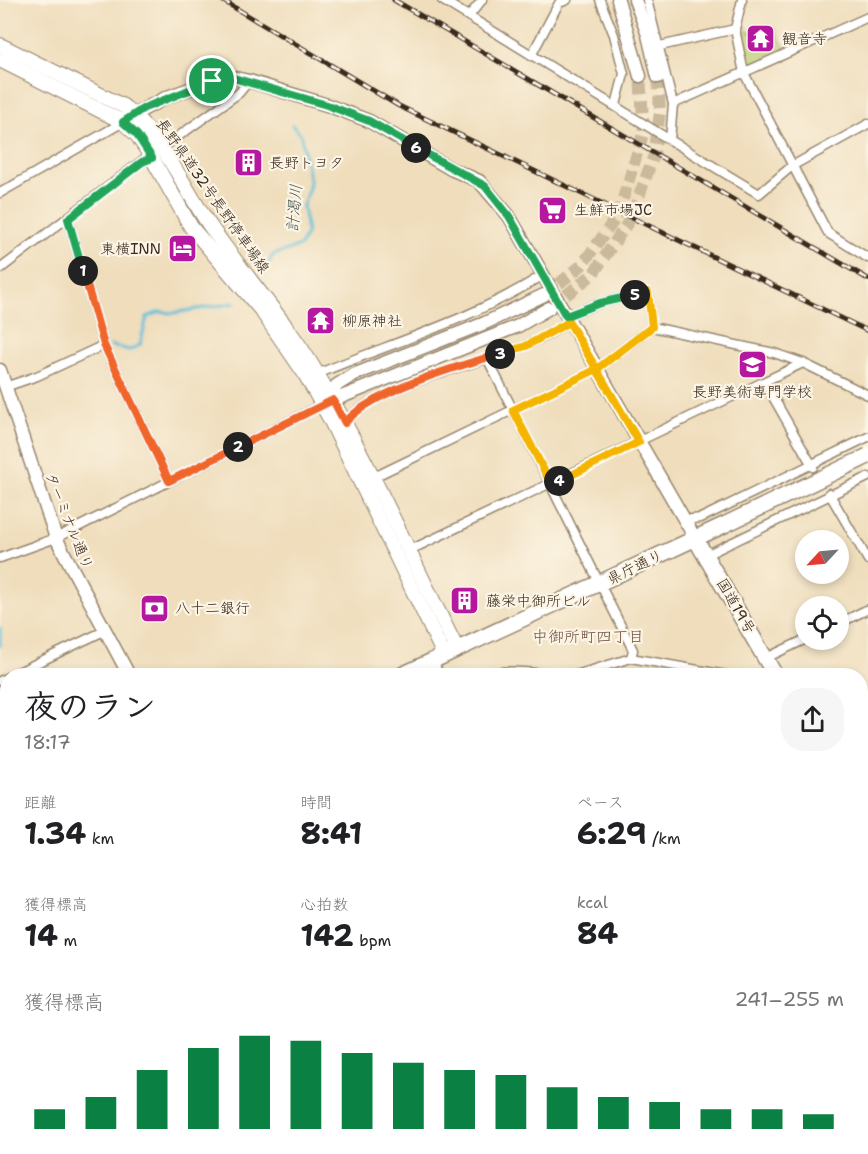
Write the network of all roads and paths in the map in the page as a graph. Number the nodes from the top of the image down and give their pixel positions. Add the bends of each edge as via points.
1 (442, 0) edge
2 (482, 0) edge
3 (567, 0) edge
4 (600, 0) edge
5 (618, 0) edge
6 (635, 0) edge
7 (647, 0) edge
8 (742, 0) edge
9 (469, 16) junction
10 (868, 17) edge
11 (735, 29) junction
12 (0, 45) edge
13 (660, 46) junction
14 (531, 56) junction
15 (0, 60) edge
16 (744, 73) junction
17 (640, 75) tunnel mouth
18 (658, 77) tunnel mouth
19 (249, 81) junction
20 (673, 104) junction
21 (616, 105) junction
22 (135, 114) junction
23 (123, 122) junction
24 (868, 124) edge
25 (670, 140) junction
26 (162, 148) junction
27 (152, 158) junction
28 (792, 166) junction
29 (0, 193) edge
30 (68, 219) junction
31 (868, 258) edge
32 (0, 269) edge
33 (543, 275) junction
34 (544, 296) tunnel mouth
35 (549, 308) tunnel mouth
36 (568, 319) junction
37 (652, 327) junction
38 (104, 345) junction
39 (487, 357) junction
40 (803, 363) junction
41 (597, 369) junction
42 (0, 370) edge
43 (317, 374) junction
44 (765, 382) junction
45 (5, 387) junction
46 (868, 395) edge
47 (328, 400) junction
48 (513, 410) junction
49 (345, 423) junction
50 (868, 437) edge
51 (639, 442) junction
52 (868, 456) edge
53 (812, 466) junction
54 (868, 477) edge
55 (372, 478) junction
56 (169, 481) junction
57 (551, 484) junction
58 (830, 494) junction
59 (684, 520) junction
60 (56, 538) junction
61 (695, 538) junction
62 (408, 552) junction
63 (706, 555) junction
64 (0, 558) edge
65 (868, 560) edge
66 (600, 583) junction
67 (868, 609) edge
68 (849, 618) edge
69 (104, 631) junction
70 (795, 644) edge
71 (445, 655) junction
72 (631, 658) junction
73 (766, 658) junction
74 (27, 668) edge
75 (125, 668) edge
76 (417, 668) edge
77 (442, 668) edge
78 (599, 668) edge
79 (687, 668) edge
80 (772, 668) edge

1 - 9 street
2 - 9 street
3 - 14 street via 559,3
4 - 21 street via 624,74
5 - 17 street
6 - 18 street
7 - 13 street
8 - 11 street
9 - 14 street
10 - 16 street
11 - 13 street
11 - 16 street
12 - 22 main road, 長野県道32号長野停車場線
13 - 20 street
14 - 21 street
15 - 23 main road, 長野県道32号長野停車場線
16 - 20 street
16 - 28 street
19 - 22 street via 230,77 212,81
19 - 26 street
19 - 33 street via 369,121 479,181 509,216
20 - 25 street
21 - 25 street
22 - 23 street
22 - 26 main road, 長野県道32号長野停車場線
23 - 27 main road, 長野県道32号長野停車場線
23 - 29 street
24 - 28 street
25 - 28 street via 759,194
26 - 43 main road, 長野県道32号長野停車場線 via 206,220
27 - 30 street
27 - 47 main road, 長野県道32号長野停車場線 via 191,227 261,310
28 - 31 street via 828,233
30 - 32 street
30 - 38 street
33 - 36 street
33 - 43 street via 506,298 436,330
34 - 47 street via 353,375
35 - 47 street via 518,326
36 - 37 street via 600,303 648,292
36 - 39 street via 526,346
36 - 41 street
37 - 40 street
37 - 41 street
38 - 45 street
38 - 56 street
39 - 48 street
39 - 49 street via 377,399 358,409
40 - 44 street
40 - 46 street
41 - 48 street
41 - 51 street
42 - 45 street, ターミナル通り
43 - 47 main road, 長野県道32号長野停車場線
44 - 51 street
44 - 53 street
45 - 60 street, ターミナル通り
47 - 49 main road, 長野県道32号長野停車場線
47 - 56 street
47 - 71 main road, 長野県道32号長野停車場線
48 - 55 street
48 - 57 street
49 - 55 main road, 長野県道32号長野停車場線
50 - 53 street
51 - 57 street
51 - 59 street
52 - 61 highway, 県庁通り, bridge
53 - 59 street via 701,518
54 - 58 street
55 - 62 main road, 長野県道32号長野停車場線
56 - 60 street
57 - 62 street
57 - 66 street
58 - 63 street
58 - 65 street
59 - 61 street
60 - 64 street
60 - 69 street, ターミナル通り
61 - 63 highway, 国道19号
61 - 66 highway, 県庁通り
62 - 71 main road, 長野県道32号長野停車場線
63 - 73 highway, 国道19号
66 - 71 highway, 県庁通り
66 - 72 street via 633,650
67 - 68 street
69 - 74 street
69 - 75 street, ターミナル通り
70 - 73 street
71 - 76 highway, 県庁通り
71 - 77 street
72 - 78 street
72 - 79 street
73 - 80 highway, 国道19号

